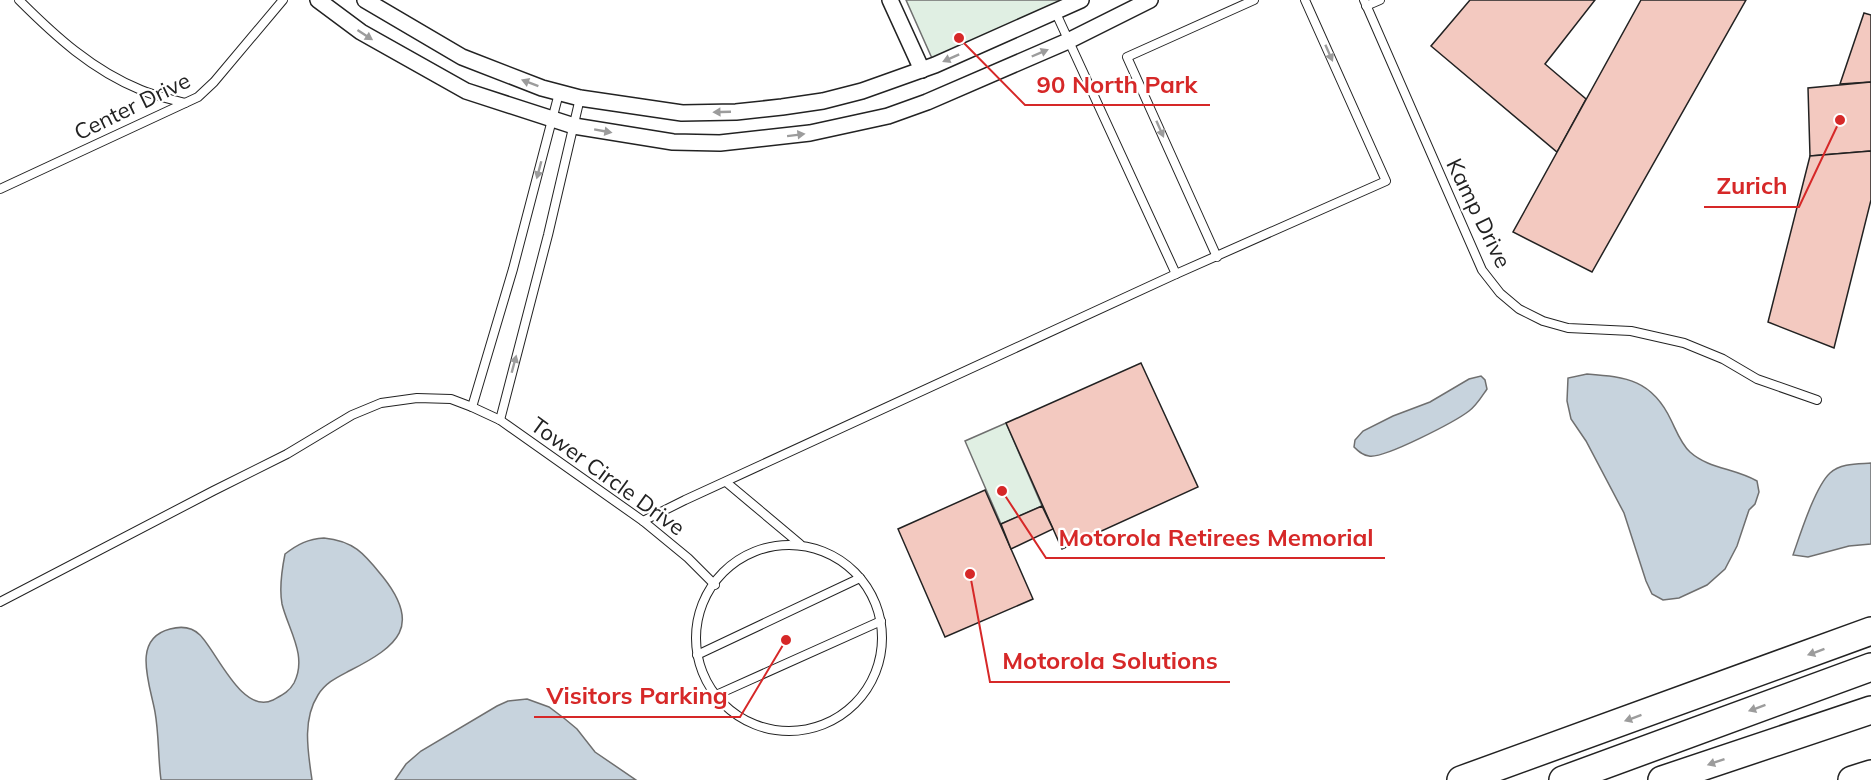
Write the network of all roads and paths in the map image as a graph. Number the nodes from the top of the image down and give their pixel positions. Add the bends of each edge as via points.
1 (19, 0) edge
2 (284, 0) edge
3 (318, 0) edge
4 (365, 0) edge
5 (890, 0) edge
6 (1081, 0) edge
7 (1150, 0) edge
8 (1254, 0) edge
9 (1305, 0) edge
10 (1380, 0) edge
11 (1365, 3) edge
12 (1055, 11) junction
13 (1068, 40) junction
14 (922, 70) junction
15 (559, 93) junction
16 (580, 98) junction
17 (186, 103) junction
18 (552, 120) junction
19 (574, 126) junction
20 (0, 189) edge
21 (1217, 257) junction
22 (1176, 274) junction
23 (1817, 400) dead end
24 (472, 406) junction
25 (500, 420) junction
26 (726, 482) junction
27 (643, 521) junction
28 (800, 544) junction
29 (860, 579) junction
30 (715, 585) junction
31 (0, 602) edge
32 (881, 621) junction
33 (1871, 631) edge
34 (697, 655) junction
35 (1871, 666) edge
36 (714, 696) junction
37 (1871, 710) edge
38 (1871, 774) edge
39 (1461, 780) edge
40 (1563, 780) edge
41 (1662, 780) edge
42 (1852, 780) edge

1 - 17 lane via 57,38 101,71 142,91
2 - 17 lane, Center Drive via 214,82
3 -> 18 street via 361,33 465,91
15 -> 4 street via 462,57
5 - 14 street
6 - 12 street
7 - 13 street
8 -> 21 lane via 1127,57
9 -> 21 lane via 1386,181
10 - 11 lane
11 - 23 lane, Kamp Drive via 1482,270 1500,293 1519,309 1544,321 1568,328 1631,331 1684,343 1723,359 1756,379
12 - 13 lane
12 -> 14 street
19 -> 13 street via 673,142 720,143 810,134 888,116 927,102
13 - 22 lane
14 -> 16 street via 823,101 735,112 682,113
15 - 16 street
15 - 18 lane
16 - 19 lane
17 - 20 lane, Center Drive
18 - 19 street
18 -> 24 lane
25 -> 19 lane
21 - 22 lane
22 - 26 lane
24 - 25 lane, Tower Circle Drive
24 - 31 lane, Tower Circle Drive via 451,399 381,403
25 - 27 lane, Tower Circle Drive
26 - 27 lane
26 - 28 lane
27 - 30 lane, Tower Circle Drive
28 - 29 lane via 825,551
28 - 30 lane via 763,547 734,561
29 - 32 lane via 871,592
29 - 34 lane
30 - 34 lane via 700,603 694,647
32 - 36 lane
32 - 36 lane via 881,652 872,681 853,706 827,723 797,731 766,729 737,717
33 -> 39 highway
34 - 36 lane
35 -> 40 highway
37 -> 41 highway
38 - 42 highway

